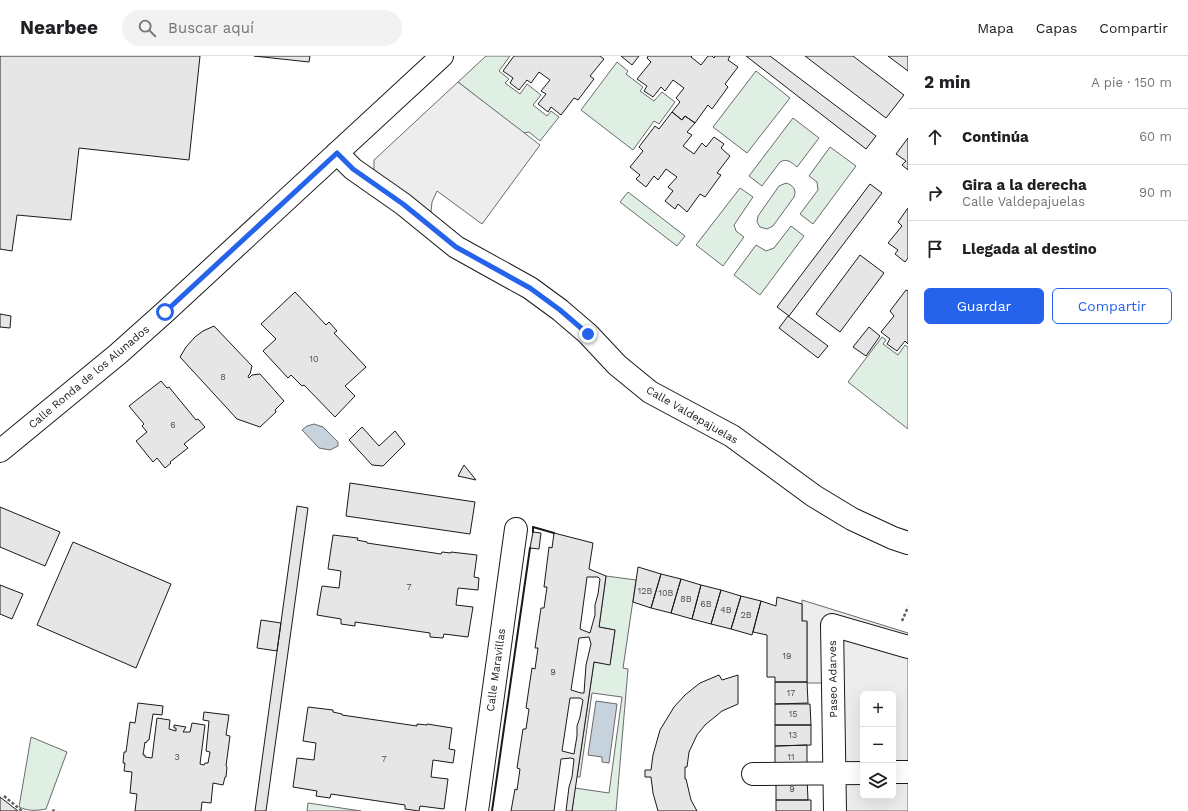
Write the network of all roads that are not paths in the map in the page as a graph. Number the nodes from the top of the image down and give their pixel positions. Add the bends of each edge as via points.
1 (442, 56) edge
2 (337, 153) junction
3 (0, 451) edge
4 (516, 529) dead end
5 (908, 543) edge
6 (908, 647) edge
7 (896, 772) edge
8 (908, 772) edge
9 (860, 773) edge
10 (753, 774) dead end
11 (835, 774) junction
12 (477, 811) edge
13 (835, 811) edge

1 - 2 street, Calle Ronda de los Alunados
2 - 3 street, Calle Ronda de los Alunados via 118,354
2 - 5 street, Calle Valdepajuelas via 353,169 403,204 456,247 530,288 560,310 588,334 617,365 650,392 732,436 814,496 852,519
4 - 12 street, Calle Maravillas
6 - 11 street, Paseo Adarves via 832,625
7 - 8 street
9 - 11 street
10 - 11 street
11 - 13 street, Paseo Adarves

